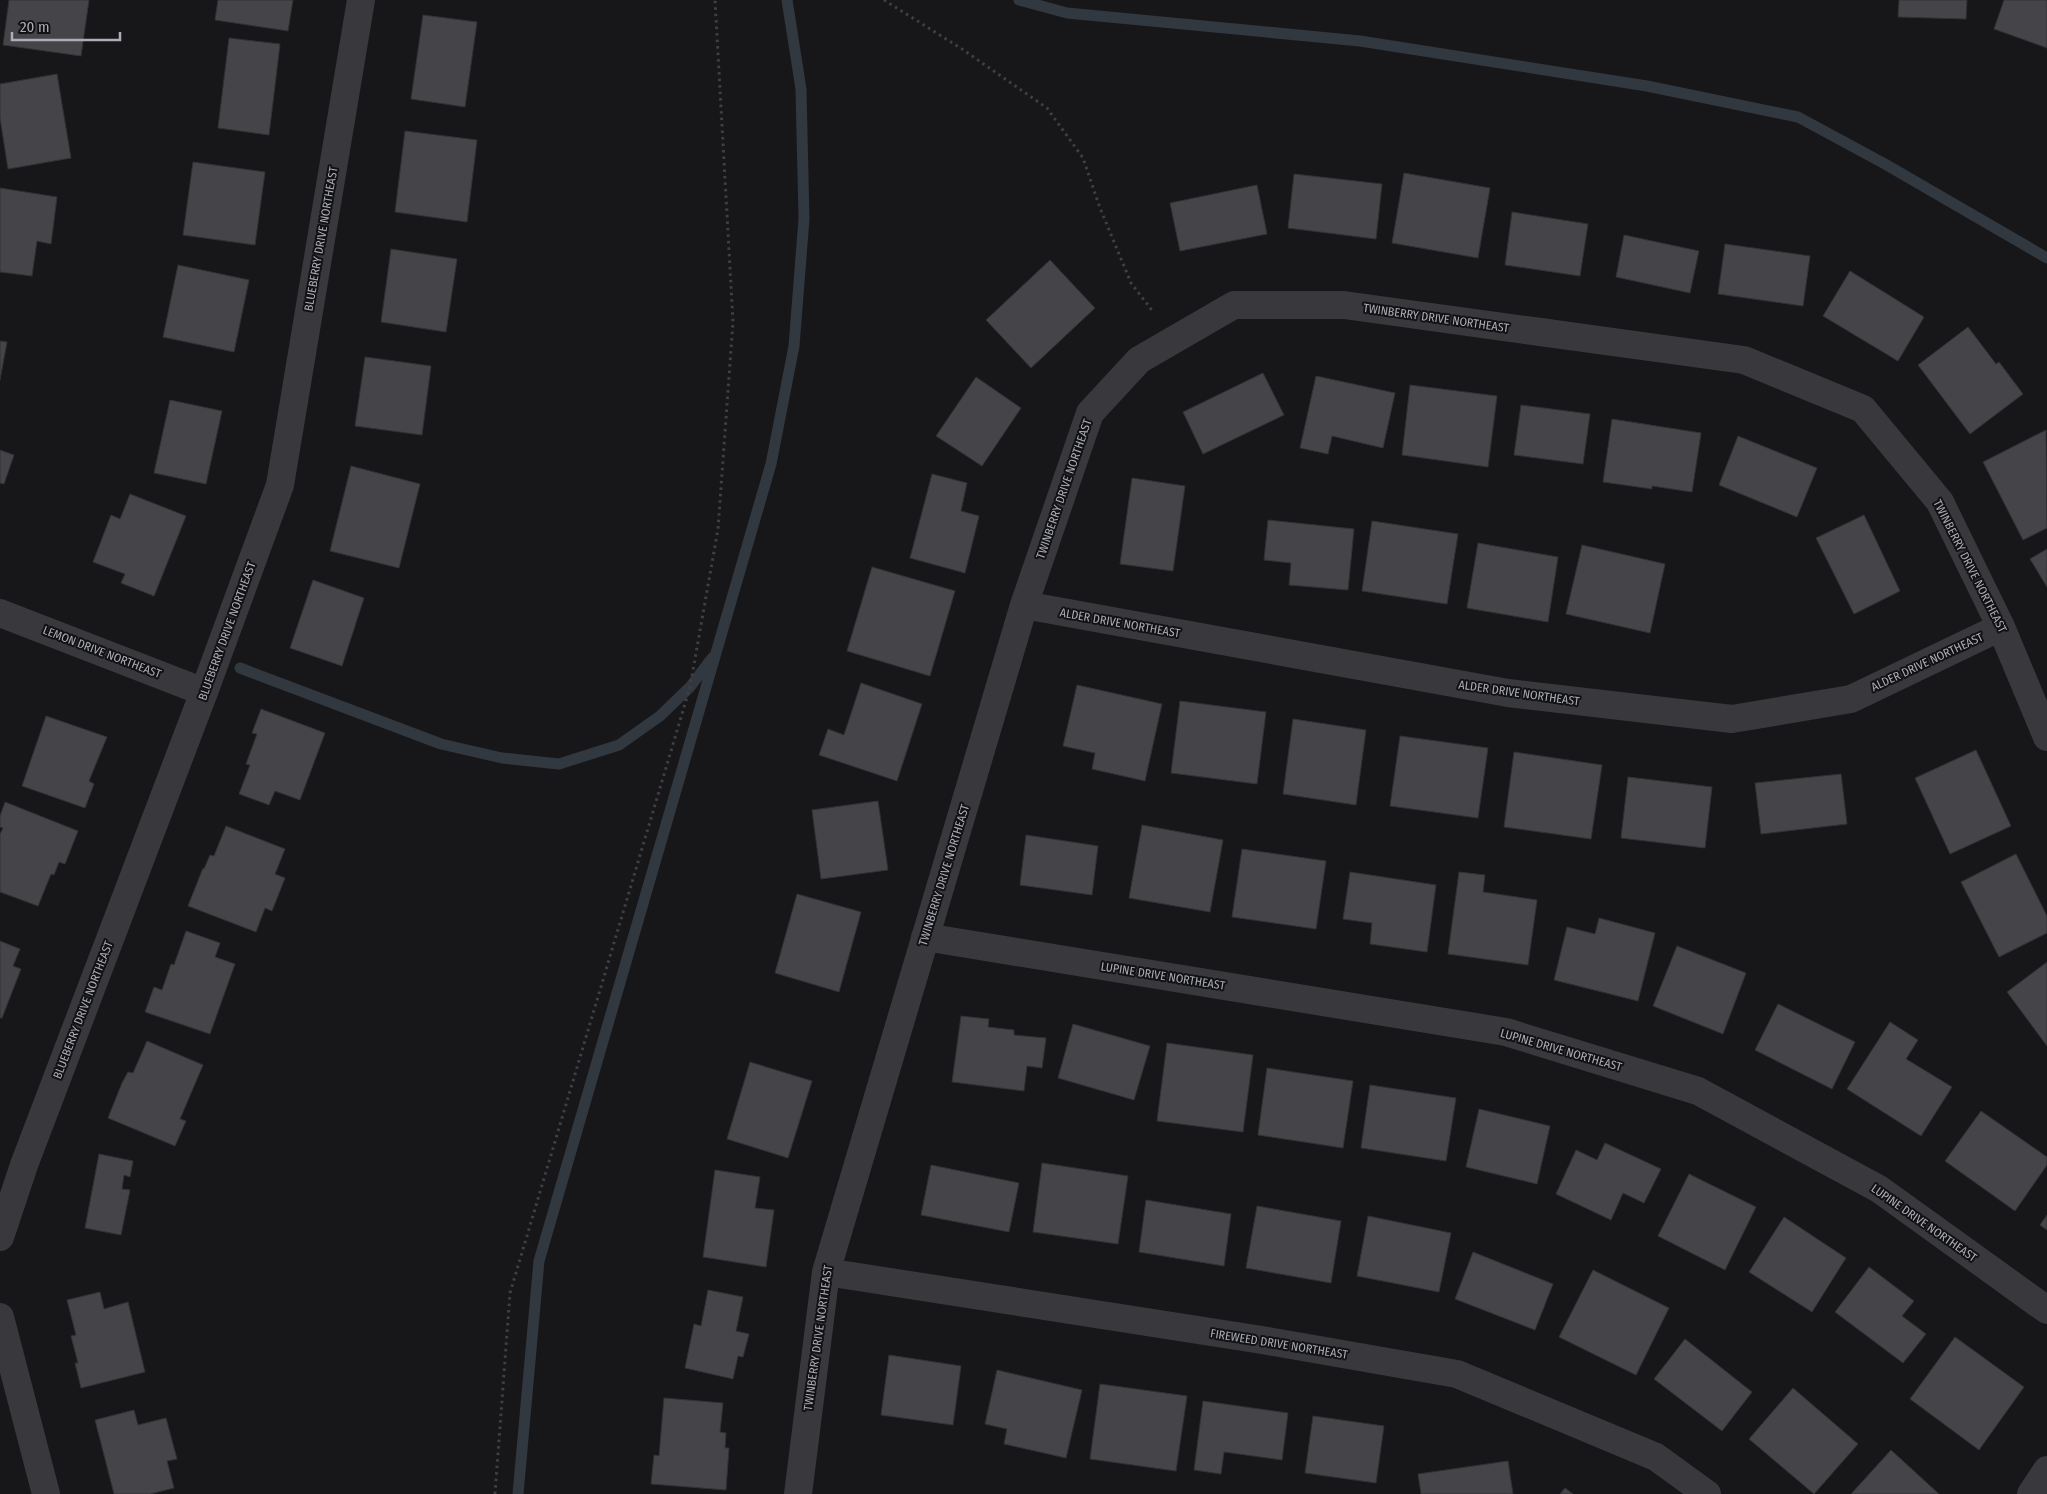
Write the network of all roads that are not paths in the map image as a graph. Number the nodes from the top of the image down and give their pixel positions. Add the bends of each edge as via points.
1 (361, 0) edge
2 (1024, 605) junction
3 (0, 613) edge
4 (2001, 627) junction
5 (204, 692) junction
6 (2047, 737) edge
7 (925, 937) junction
8 (0, 1237) edge
9 (826, 1272) junction
10 (2047, 1310) edge
11 (0, 1317) edge
12 (2047, 1470) edge
13 (46, 1494) edge
14 (798, 1494) edge
15 (1707, 1494) edge
16 (2030, 1494) edge

1 - 5 street, BLUEBERRY DRIVE NORTHEAST via 280,485
2 - 4 street, ALDER DRIVE NORTHEAST via 1508,693 1732,719 1851,699
2 - 4 street, TWINBERRY DRIVE NORTHEAST via 1090,413 1139,360 1234,305 1344,305 1744,360 1863,409 1940,502
2 - 7 street, TWINBERRY DRIVE NORTHEAST
3 - 5 street, LEMON DRIVE NORTHEAST
4 - 6 street, TWINBERRY DRIVE NORTHEAST
5 - 8 street, BLUEBERRY DRIVE NORTHEAST via 24,1165
7 - 9 street, TWINBERRY DRIVE NORTHEAST
7 - 10 street, LUPINE DRIVE NORTHEAST via 1506,1032 1698,1091 1879,1189
9 - 14 street, TWINBERRY DRIVE NORTHEAST
9 - 15 street, FIREWEED DRIVE NORTHEAST via 1457,1374 1656,1457
11 - 13 street
12 - 16 street

